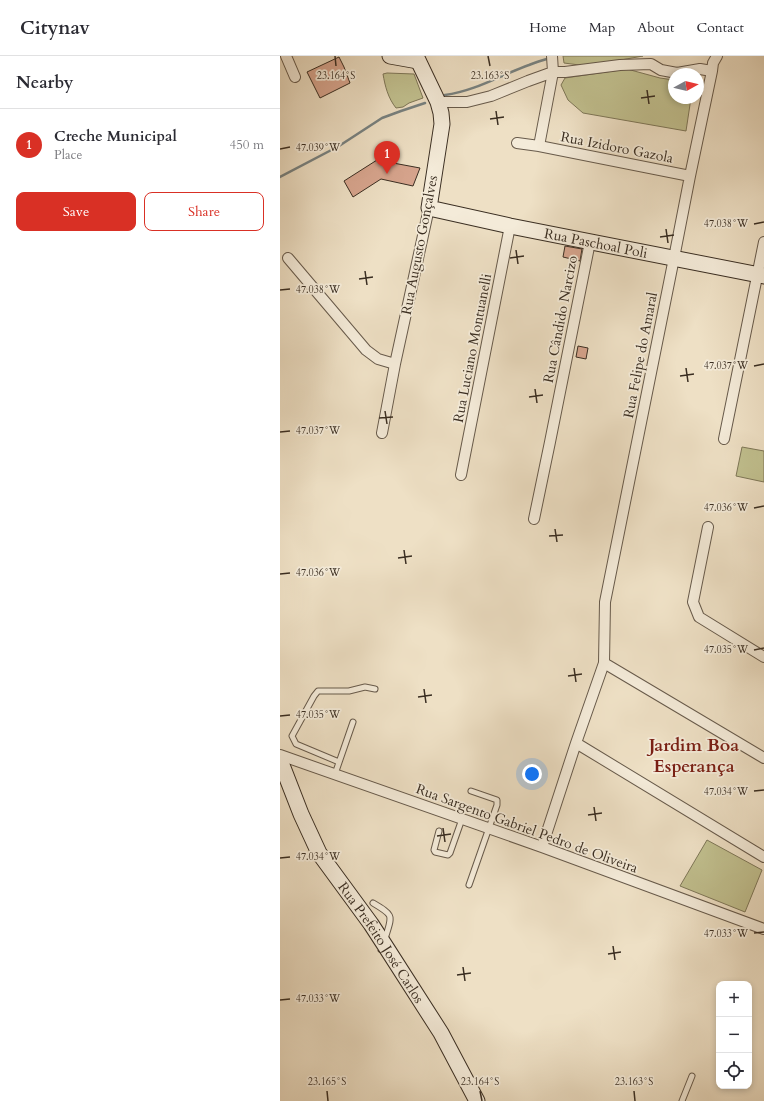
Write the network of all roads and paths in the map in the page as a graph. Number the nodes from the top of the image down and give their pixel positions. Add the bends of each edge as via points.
1 (286, 56) edge
2 (390, 56) edge
3 (717, 56) edge
4 (417, 58) edge
5 (552, 59) edge
6 (712, 71) junction
7 (553, 72) junction
8 (295, 77) dead end
9 (438, 102) junction
10 (517, 143) dead end
11 (539, 146) junction
12 (690, 176) junction
13 (429, 208) junction
14 (510, 226) junction
15 (590, 242) junction
16 (764, 242) edge
17 (288, 258) dead end
18 (674, 258) junction
19 (761, 275) edge
20 (395, 364) junction
21 (382, 433) dead end
22 (724, 439) dead end
23 (461, 475) dead end
24 (534, 519) dead end
25 (708, 527) dead end
26 (764, 657) edge
27 (604, 662) junction
28 (375, 689) dead end
29 (354, 722) dead end
30 (576, 743) junction
31 (280, 755) edge
32 (764, 758) edge
33 (280, 760) edge
34 (339, 762) junction
35 (335, 774) junction
36 (471, 791) dead end
37 (462, 819) junction
38 (488, 829) junction
39 (439, 831) dead end
40 (542, 847) junction
41 (764, 857) edge
42 (469, 885) dead end
43 (373, 903) dead end
44 (764, 929) edge
45 (384, 944) junction
46 (692, 1076) dead end
47 (477, 1101) edge
48 (682, 1101) edge

1 - 8 street
2 - 4 street
3 - 6 street, Rua Felipe do Amaral
4 - 9 street, Rua Augusto Gonçalves
5 - 7 street, Rua Izidoro Gazola
6 - 7 street via 700,69 677,73 662,70 651,64
6 - 12 street, Rua Felipe do Amaral
7 - 9 street via 491,96 467,102
7 - 11 street, Rua Izidoro Gazola
9 - 13 street, Rua Augusto Gonçalves via 442,124
10 - 11 street, Rua Izidoro Gazola
11 - 12 street, Rua Izidoro Gazola
12 - 18 street, Rua Felipe do Amaral
13 - 14 street, Rua Paschoal Poli
13 - 20 street, Rua Augusto Gonçalves
14 - 15 street, Rua Paschoal Poli
14 - 23 street, Rua Luciano Montuanelli
15 - 18 street, Rua Paschoal Poli
15 - 24 street, Rua Cândido Narcizo
16 - 19 street
17 - 20 street via 366,350 378,359
18 - 19 street, Rua Paschoal Poli
18 - 27 street, Rua Felipe do Amaral via 605,602
19 - 22 street
20 - 21 street, Rua Augusto Gonçalves
25 - 26 street via 693,602 699,617
27 - 30 street, Rua Felipe do Amaral
27 - 32 street
28 - 34 lane via 365,687 349,691 318,691 292,736 296,744
29 - 34 lane
30 - 40 street, Rua Felipe do Amaral
30 - 41 street
31 - 35 street, Rua Sargento Gabriel Pedro de Oliveira
33 - 45 street, Rua Prefeito José Carlos via 319,853
34 - 35 lane
35 - 37 street, Rua Sargento Gabriel Pedro de Oliveira
36 - 38 lane via 497,800 498,805
37 - 38 street, Rua Sargento Gabriel Pedro de Oliveira
37 - 39 lane via 448,855 434,850
38 - 40 street, Rua Sargento Gabriel Pedro de Oliveira
38 - 42 lane
40 - 44 street, Rua Sargento Gabriel Pedro de Oliveira
43 - 45 lane via 390,915
45 - 47 street, Rua Prefeito José Carlos via 441,1033
46 - 48 lane

